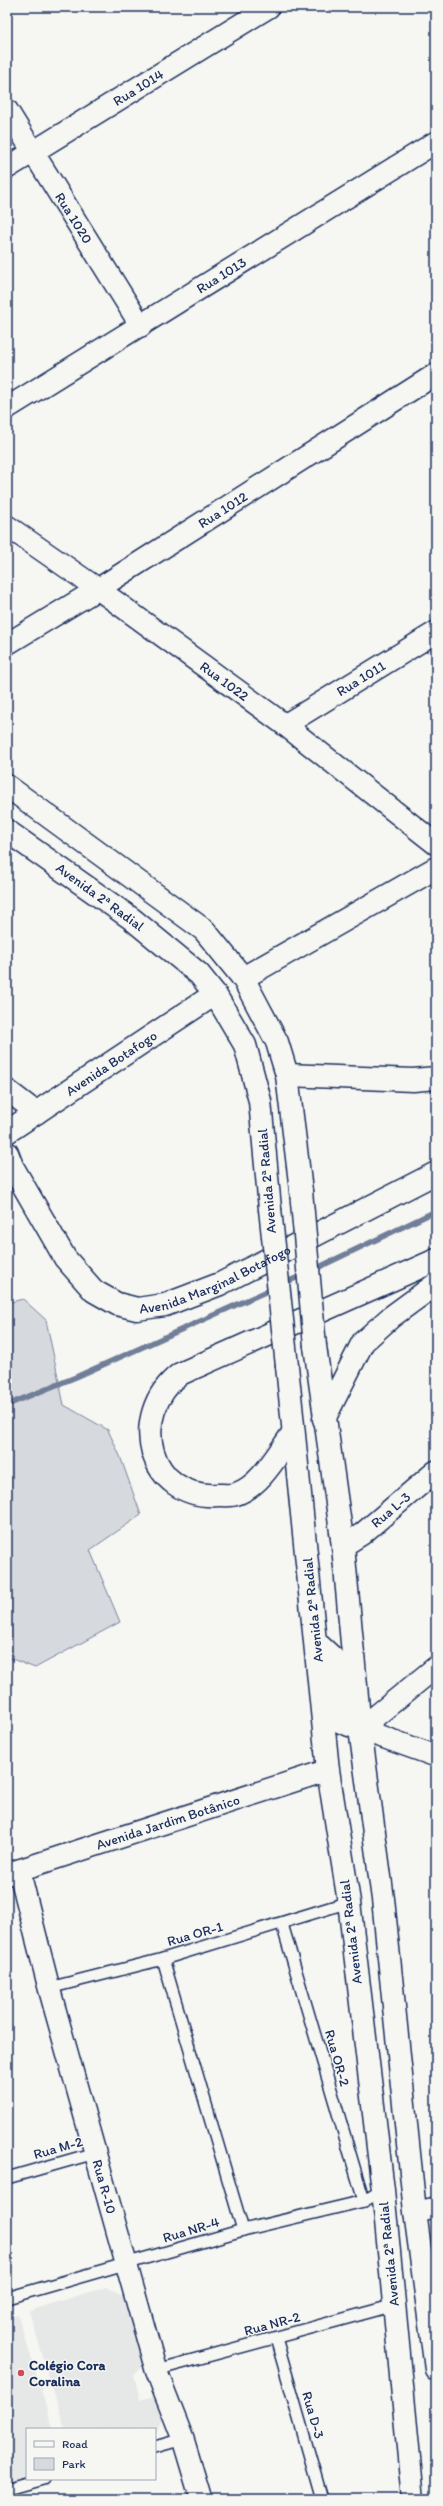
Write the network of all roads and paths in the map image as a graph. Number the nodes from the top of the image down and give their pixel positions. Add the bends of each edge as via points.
1 (270, 7) edge
2 (7, 110) edge
3 (436, 142) edge
4 (34, 152) junction
5 (7, 168) edge
6 (140, 326) junction
7 (436, 374) edge
8 (7, 408) edge
9 (7, 526) edge
10 (98, 589) junction
11 (436, 632) edge
12 (7, 644) edge
13 (285, 725) junction
14 (7, 786) edge
15 (7, 831) edge
16 (436, 844) edge
17 (436, 868) edge
18 (243, 978) junction
19 (215, 994) junction
20 (287, 1075) junction
21 (436, 1078) edge
22 (7, 1090) edge
23 (37, 1113) junction
24 (7, 1132) edge
25 (7, 1154) edge
26 (436, 1173) edge
27 (436, 1260) edge
28 (436, 1284) edge
29 (324, 1418) junction
30 (293, 1433) junction
31 (436, 1471) edge
32 (343, 1546) junction
33 (317, 1644) junction
34 (436, 1667) edge
35 (360, 1729) junction
36 (436, 1756) edge
37 (328, 1770) junction
38 (13, 1872) edge
39 (348, 1902) junction
40 (282, 1924) junction
41 (163, 1959) junction
42 (49, 1988) junction
43 (95, 2153) junction
44 (7, 2178) edge
45 (382, 2190) junction
46 (364, 2201) junction
47 (436, 2208) edge
48 (415, 2212) junction
49 (242, 2230) junction
50 (126, 2265) junction
51 (7, 2298) edge
52 (395, 2306) junction
53 (276, 2338) junction
54 (436, 2369) edge
55 (156, 2370) junction
56 (183, 2439) junction
57 (156, 2447) edge
58 (39, 2480) edge
59 (7, 2489) edge
60 (201, 2499) edge
61 (322, 2499) edge
62 (413, 2499) edge

1 - 4 street, Rua 1014
2 - 4 street, Rua 1020
3 - 6 street, Rua 1013
4 - 5 street, Rua 1014
4 - 6 street, Rua 1020
6 - 8 street, Rua 1013
7 - 10 street, Rua 1012
9 - 10 street, Rua 1022
10 - 12 street, Rua 1012
10 - 13 street, Rua 1022
11 - 13 street, Rua 1011
13 - 16 street, Rua 1022
14 - 18 main road via 204,930
15 - 19 main road, Avenida 2ª Radial via 132,918 199,974
17 - 18 main road
18 - 20 main road via 277,1042
19 - 23 main road, Avenida Botafogo
19 - 30 main road, Avenida 2ª Radial, bridge via 245,1045 260,1101
20 - 21 main road via 413,1080
20 - 29 main road, bridge
22 - 23 street
23 - 24 main road, Avenida Botafogo
25 - 26 main road, Avenida Marginal Botafogo via 65,1258 94,1291 117,1304 137,1309 166,1305 220,1284
27 - 30 main road via 180,1374 162,1392 153,1408 149,1427 153,1453 163,1471 178,1486 204,1496 236,1494 264,1475
28 - 29 main road via 362,1342
29 - 32 main road
30 - 33 main road, Avenida 2ª Radial
31 - 32 street, Rua L-3 via 362,1534
32 - 35 main road
33 - 35 main road via 333,1658 341,1722
33 - 37 main road, Avenida 2ª Radial
34 - 35 street
35 - 36 street
35 - 48 main road via 383,1899
37 - 38 street, Avenida Jardim Botânico
37 - 39 main road, Avenida 2ª Radial
38 - 42 street, Rua R-10
39 - 40 lane, Rua OR-1
39 - 45 main road, Avenida 2ª Radial
40 - 41 lane, Rua OR-1
40 - 46 lane, Rua OR-2
41 - 42 lane, Rua OR-1
41 - 49 lane
42 - 43 street, Rua R-10
43 - 44 lane, Rua M-2
43 - 50 street, Rua R-10
45 - 46 lane, Rua NR-4
45 - 52 main road, Avenida 2ª Radial
46 - 49 lane, Rua NR-4
47 - 48 street
48 - 54 main road
49 - 50 lane, Rua NR-4
50 - 51 lane, Rua NR-4
50 - 55 street, Rua R-10
52 - 53 lane, Rua NR-2
52 - 62 main road, Avenida 2ª Radial
53 - 55 lane, Rua NR-2
53 - 61 lane, Rua D-3
55 - 56 street, Rua R-10
56 - 57 lane
56 - 60 street, Rua R-10
58 - 59 lane

